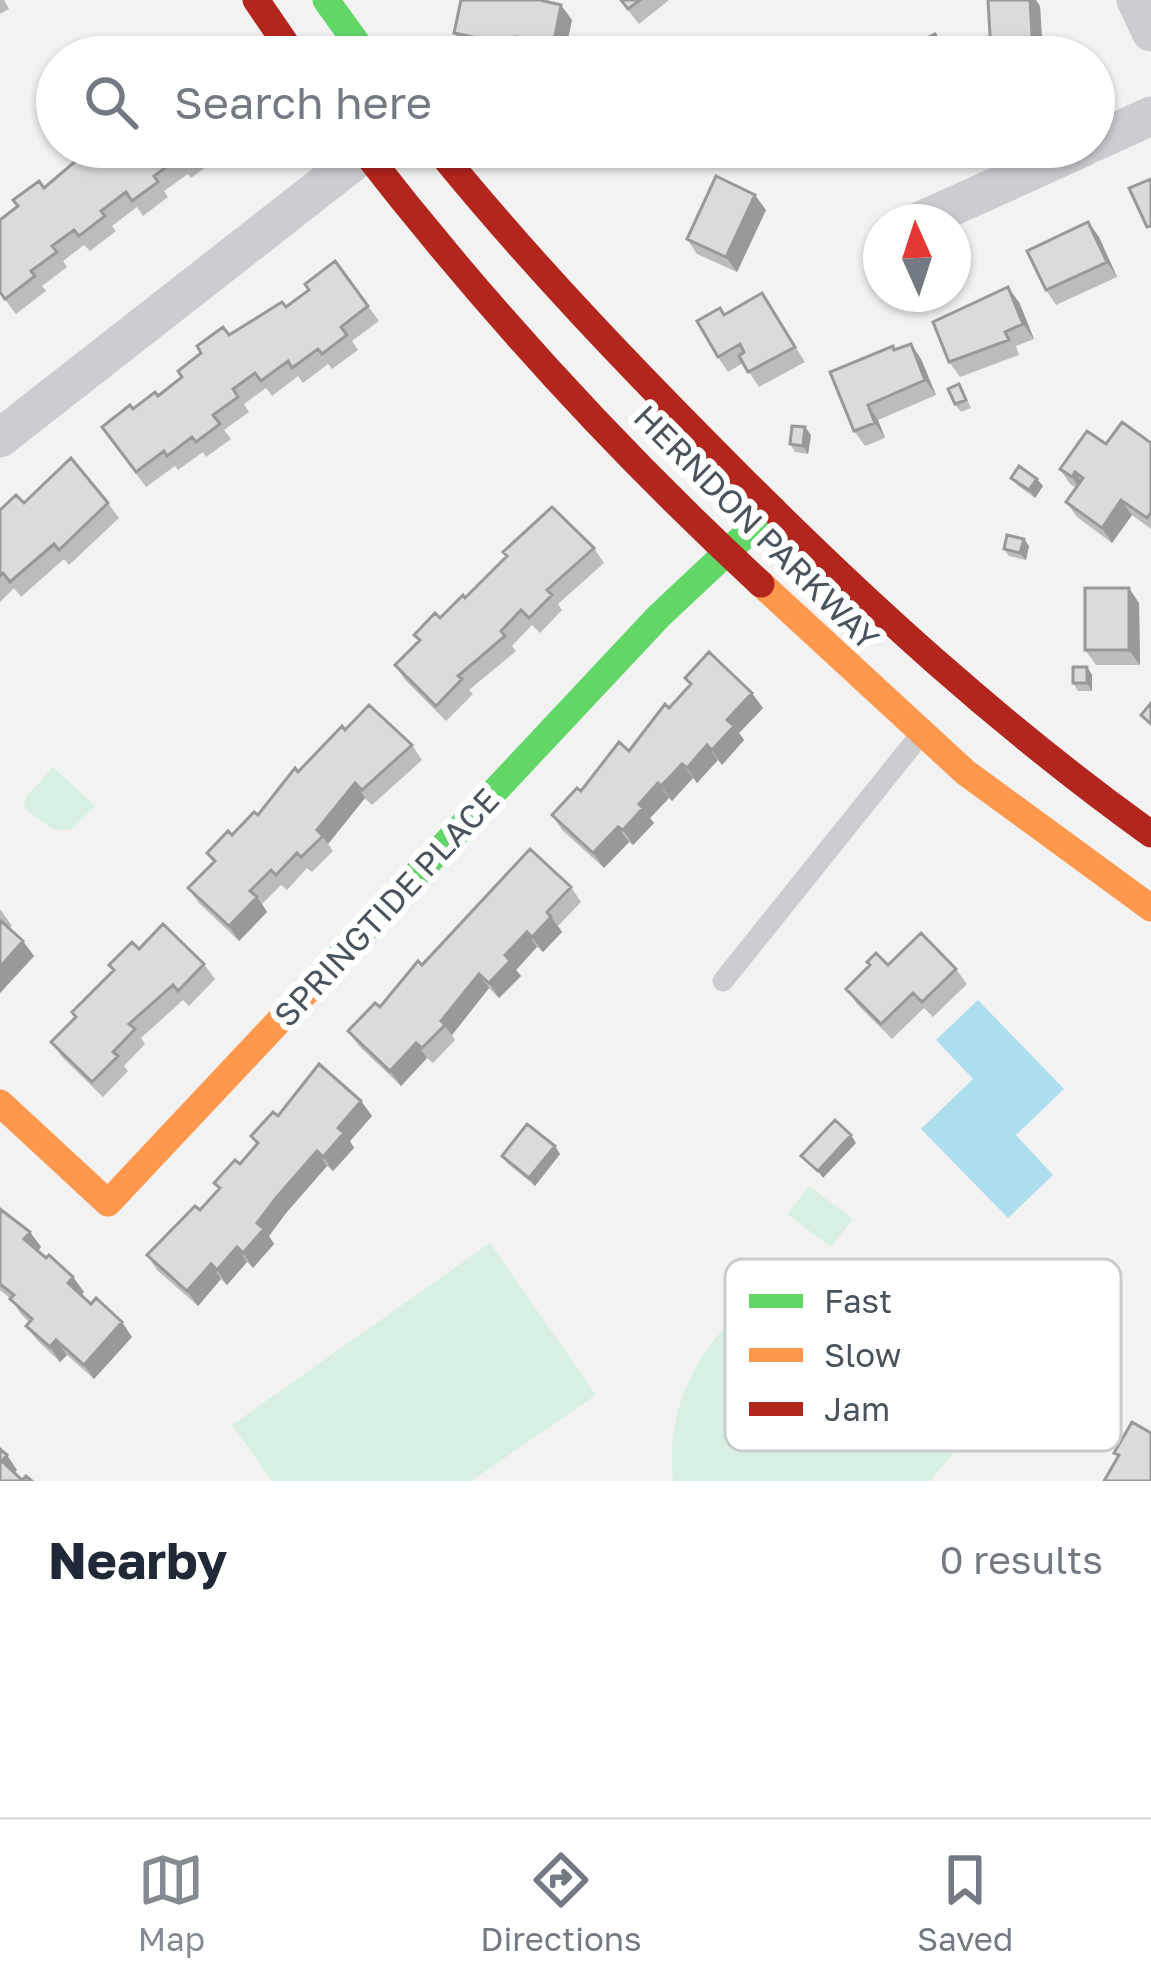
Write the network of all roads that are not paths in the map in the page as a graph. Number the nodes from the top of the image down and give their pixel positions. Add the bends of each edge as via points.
1 (256, 0) edge
2 (326, 0) edge
3 (1136, 0) edge
4 (1151, 32) edge
5 (281, 36) edge
6 (352, 36) edge
7 (1151, 116) edge
8 (1115, 132) edge
9 (342, 168) edge
10 (380, 168) edge
11 (454, 168) edge
12 (1038, 168) edge
13 (958, 204) edge
14 (0, 438) edge
15 (772, 509) junction
16 (726, 551) junction
17 (921, 734) junction
18 (1151, 834) edge
19 (1151, 908) edge
20 (723, 981) dead end
21 (0, 1103) edge

1 - 5 main road
2 - 6 main road
3 - 4 street
7 - 8 street
9 - 14 street
10 - 16 main road, HERNDON PARKWAY via 552,374
11 - 15 main road, HERNDON PARKWAY via 582,317
12 - 13 street
15 - 16 main road, SPRINGTIDE PLACE
15 - 18 main road, HERNDON PARKWAY via 957,684
16 - 17 main road, HERNDON PARKWAY
16 - 21 main road, SPRINGTIDE PLACE via 108,1203
17 - 19 main road, HERNDON PARKWAY
17 - 20 lane

